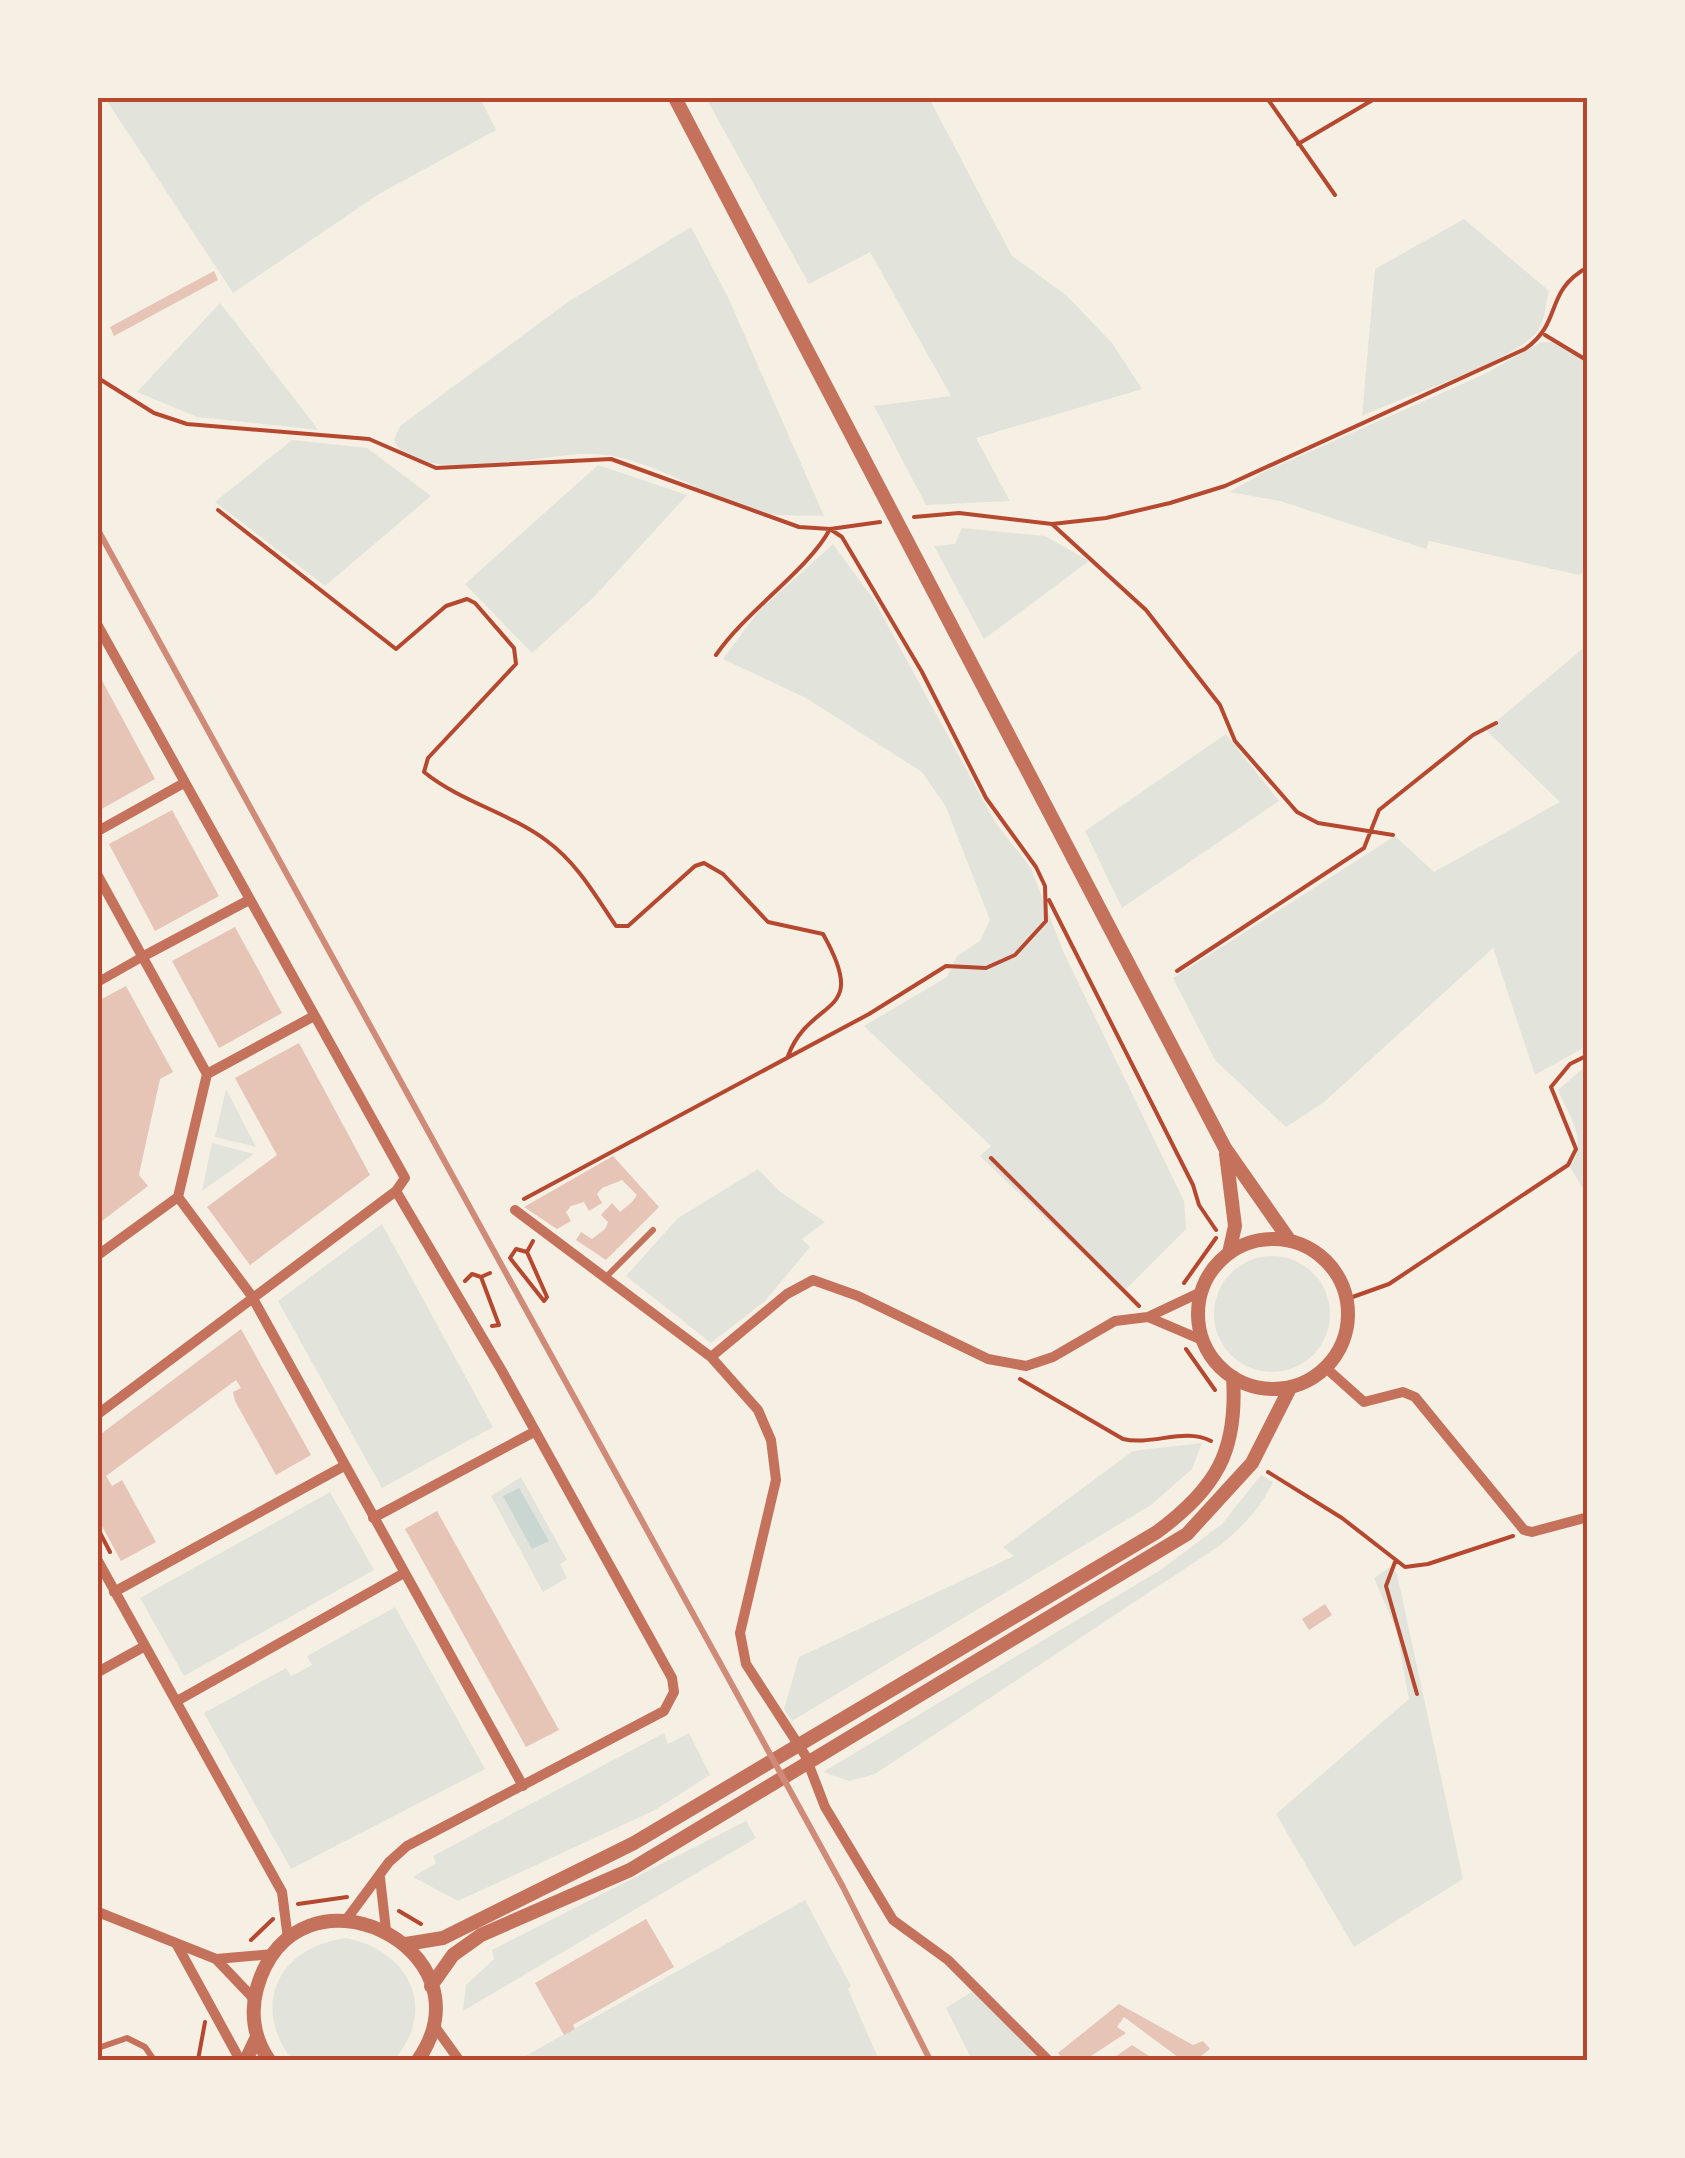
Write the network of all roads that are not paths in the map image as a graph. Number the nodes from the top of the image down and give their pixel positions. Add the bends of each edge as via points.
1 (675, 98) edge
2 (98, 626) edge
3 (184, 783) junction
4 (98, 831) edge
5 (98, 876) edge
6 (250, 900) junction
7 (142, 958) junction
8 (98, 982) edge
9 (314, 1016) junction
10 (207, 1074) junction
11 (1225, 1148) junction
12 (396, 1191) junction
13 (178, 1197) junction
14 (515, 1210) road end
15 (654, 1230) dead end
16 (1290, 1241) junction
17 (1229, 1253) junction
18 (98, 1255) edge
19 (606, 1277) junction
20 (1201, 1292) junction
21 (251, 1296) junction
22 (1148, 1318) junction
23 (1202, 1340) junction
24 (711, 1357) junction
25 (1326, 1368) junction
26 (1232, 1377) junction
27 (1290, 1388) junction
28 (98, 1414) edge
29 (534, 1432) junction
30 (344, 1466) junction
31 (1588, 1516) edge
32 (373, 1518) junction
33 (98, 1561) edge
34 (404, 1573) junction
35 (114, 1592) junction
36 (145, 1646) junction
37 (98, 1672) edge
38 (176, 1701) junction
39 (523, 1786) junction
40 (380, 1877) junction
41 (98, 1912) edge
42 (346, 1920) junction
43 (386, 1930) junction
44 (288, 1938) junction
45 (176, 1944) junction
46 (406, 1944) junction
47 (273, 1954) junction
48 (216, 1959) junction
49 (431, 1986) junction
50 (254, 1999) junction
51 (433, 2024) junction
52 (257, 2037) junction
53 (98, 2048) edge
54 (154, 2060) edge
55 (243, 2060) edge
56 (269, 2060) edge
57 (418, 2060) edge
58 (459, 2060) edge
59 (1048, 2060) edge

1 - 11 street via 889,523
2 - 3 street
3 - 4 street
3 - 6 street
5 - 7 street
6 - 7 street
6 - 9 street
7 - 8 street
7 - 10 street
9 - 10 street
9 - 12 street via 404,1178
10 - 13 street
11 - 16 street
11 - 17 street via 1235,1226
12 - 21 street
12 - 29 street
13 - 18 street
13 - 21 street
14 - 19 street
15 - 19 lane
16 - 17 street via 1269,1239
16 - 25 street via 1327,1261 1347,1298 1345,1336
17 - 20 street
19 - 24 street
20 - 22 street
20 - 23 street
21 - 28 street
21 - 30 street
22 - 23 street
22 - 24 street via 1114,1322 1026,1366 988,1359 814,1280 786,1294
23 - 26 street
24 - 59 street via 758,1410 776,1464 772,1508 740,1633 746,1664 805,1755 825,1806 893,1920 948,1960
25 - 27 street
25 - 31 street via 1364,1402 1403,1392 1415,1397 1524,1530
26 - 27 street
26 - 46 street via 1234,1434 1223,1461 1191,1507 1156,1532 634,1843 443,1938
27 - 49 street via 1252,1463 1187,1534 630,1870 481,1935 454,1955
29 - 32 street
29 - 39 street via 674,1692 664,1711
30 - 32 street
30 - 35 street
32 - 34 street
33 - 35 street
34 - 38 street
34 - 39 street
35 - 36 street
36 - 37 street
36 - 38 street
38 - 44 street via 288,1908
39 - 40 street via 407,1846
40 - 42 street
40 - 43 street
41 - 45 street
42 - 43 street
42 - 44 street
43 - 46 street
44 - 47 street
45 - 48 street
45 - 55 street
46 - 49 street
47 - 48 street
47 - 50 street
48 - 50 street
49 - 51 street
50 - 52 street
51 - 57 street
51 - 58 street
52 - 55 street
52 - 56 street
53 - 54 lane via 127,2038 145,2046

